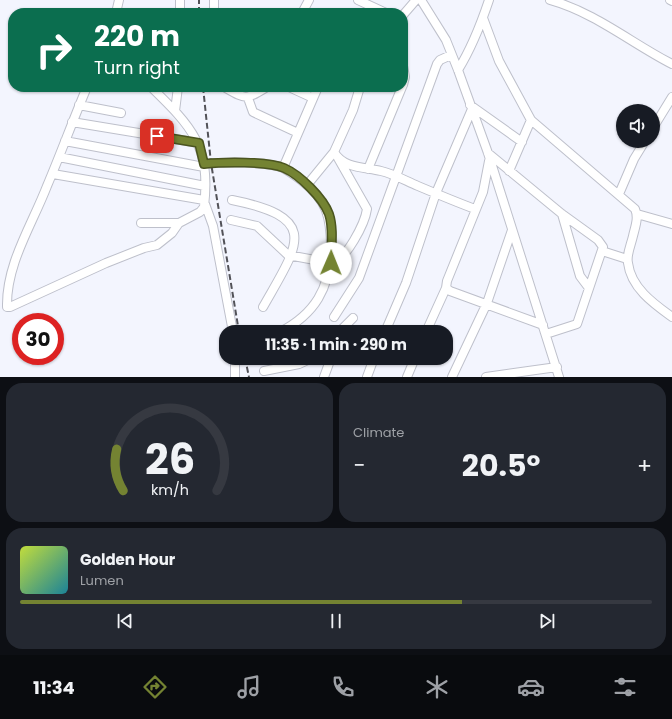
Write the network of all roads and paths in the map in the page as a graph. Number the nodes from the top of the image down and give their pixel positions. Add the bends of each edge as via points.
1 (358, 0) edge
2 (416, 0) edge
3 (421, 0) edge
4 (489, 0) edge
5 (550, 0) edge
6 (375, 8) edge
7 (408, 9) edge
8 (483, 18) junction
9 (451, 55) junction
10 (672, 63) edge
11 (458, 70) junction
12 (85, 92) edge
13 (156, 92) edge
14 (177, 92) edge
15 (233, 92) edge
16 (258, 92) edge
17 (300, 92) edge
18 (316, 92) edge
19 (358, 92) edge
20 (400, 92) edge
21 (672, 97) edge
22 (248, 98) junction
23 (313, 98) junction
24 (79, 105) junction
25 (471, 107) junction
26 (175, 111) junction
27 (121, 113) dead end
28 (660, 117) edge
29 (531, 120) junction
30 (72, 122) junction
31 (298, 133) junction
32 (65, 141) junction
33 (522, 142) junction
34 (199, 143) junction
35 (641, 148) edge
36 (336, 155) junction
37 (489, 156) junction
38 (59, 157) junction
39 (204, 165) junction
40 (283, 168) junction
41 (368, 169) junction
42 (509, 171) junction
43 (53, 174) junction
44 (396, 176) junction
45 (307, 185) junction
46 (205, 186) junction
47 (436, 193) junction
48 (619, 194) junction
49 (232, 200) dead end
50 (204, 202) junction
51 (475, 209) junction
52 (562, 214) junction
53 (637, 214) junction
54 (231, 220) dead end
55 (141, 223) dead end
56 (179, 223) junction
57 (672, 224) edge
58 (512, 229) junction
59 (602, 251) junction
60 (292, 256) junction
61 (627, 259) junction
62 (331, 263) junction
63 (446, 288) junction
64 (589, 288) junction
65 (487, 304) junction
66 (263, 307) dead end
67 (334, 317) dead end
68 (672, 317) edge
69 (353, 318) dead end
70 (232, 325) edge
71 (293, 325) edge
72 (347, 325) edge
73 (388, 325) edge
74 (429, 325) edge
75 (543, 325) junction
76 (546, 334) junction
77 (235, 365) edge
78 (297, 365) edge
79 (329, 365) edge
80 (371, 365) edge
81 (412, 365) edge
82 (557, 367) junction
83 (264, 371) dead end
84 (277, 373) edge
85 (235, 377) edge
86 (324, 377) edge
87 (367, 377) edge
88 (407, 377) edge
89 (452, 377) edge
90 (486, 377) edge
91 (559, 377) edge

1 - 6 street
2 - 7 street
3 - 9 street via 446,40
4 - 8 street
5 - 10 street via 577,8 640,47
8 - 11 street via 466,58
8 - 29 street via 499,61
9 - 11 street
9 - 44 street via 437,64
11 - 25 street
12 - 24 street
13 - 26 street
14 - 26 street
15 - 22 street
16 - 22 street
17 - 23 street
18 - 23 street
19 - 36 street
20 - 41 street
21 - 28 street
22 - 31 street via 253,112
23 - 31 street
24 - 27 street
24 - 30 street
25 - 33 street
25 - 37 street
25 - 47 street
26 - 34 street
29 - 33 street
29 - 48 street
30 - 32 street
30 - 34 street
31 - 40 street
32 - 38 street
32 - 39 street
33 - 42 street
34 - 39 street
35 - 48 street
36 - 41 street via 347,164
36 - 45 street
36 - 62 street via 367,209 346,254
37 - 42 street
37 - 51 street via 482,192
37 - 58 street
38 - 43 street
38 - 46 street
39 - 40 street via 250,164
39 - 46 street
40 - 45 street
41 - 44 street
42 - 52 street
43 - 50 street
43 - 56 street via 21,245 9,286 7,307 10,308 106,263 157,245 172,233
44 - 47 street
44 - 67 street via 359,278
45 - 62 street via 322,201 328,214 331,230
46 - 50 street
47 - 51 street
47 - 73 street via 406,283
48 - 53 street
49 - 60 street via 263,207 283,216 294,230
50 - 56 street via 200,212
50 - 70 street via 213,226
51 - 63 street
52 - 59 street via 598,240 603,247
52 - 64 street via 580,276
53 - 57 street
53 - 61 street
54 - 60 street via 257,226 284,253
55 - 56 street
58 - 65 street
58 - 75 street
59 - 61 street
59 - 64 street
60 - 62 street
60 - 66 street
61 - 68 street via 636,284 657,307
62 - 71 street via 329,277 319,299 307,314
63 - 65 street
63 - 74 street
64 - 76 street via 577,324
65 - 75 street
65 - 89 street
69 - 72 street
75 - 76 street
76 - 82 street
77 - 85 street
78 - 84 street
79 - 86 street
80 - 87 street
81 - 88 street
82 - 90 street
82 - 91 street
83 - 84 street

